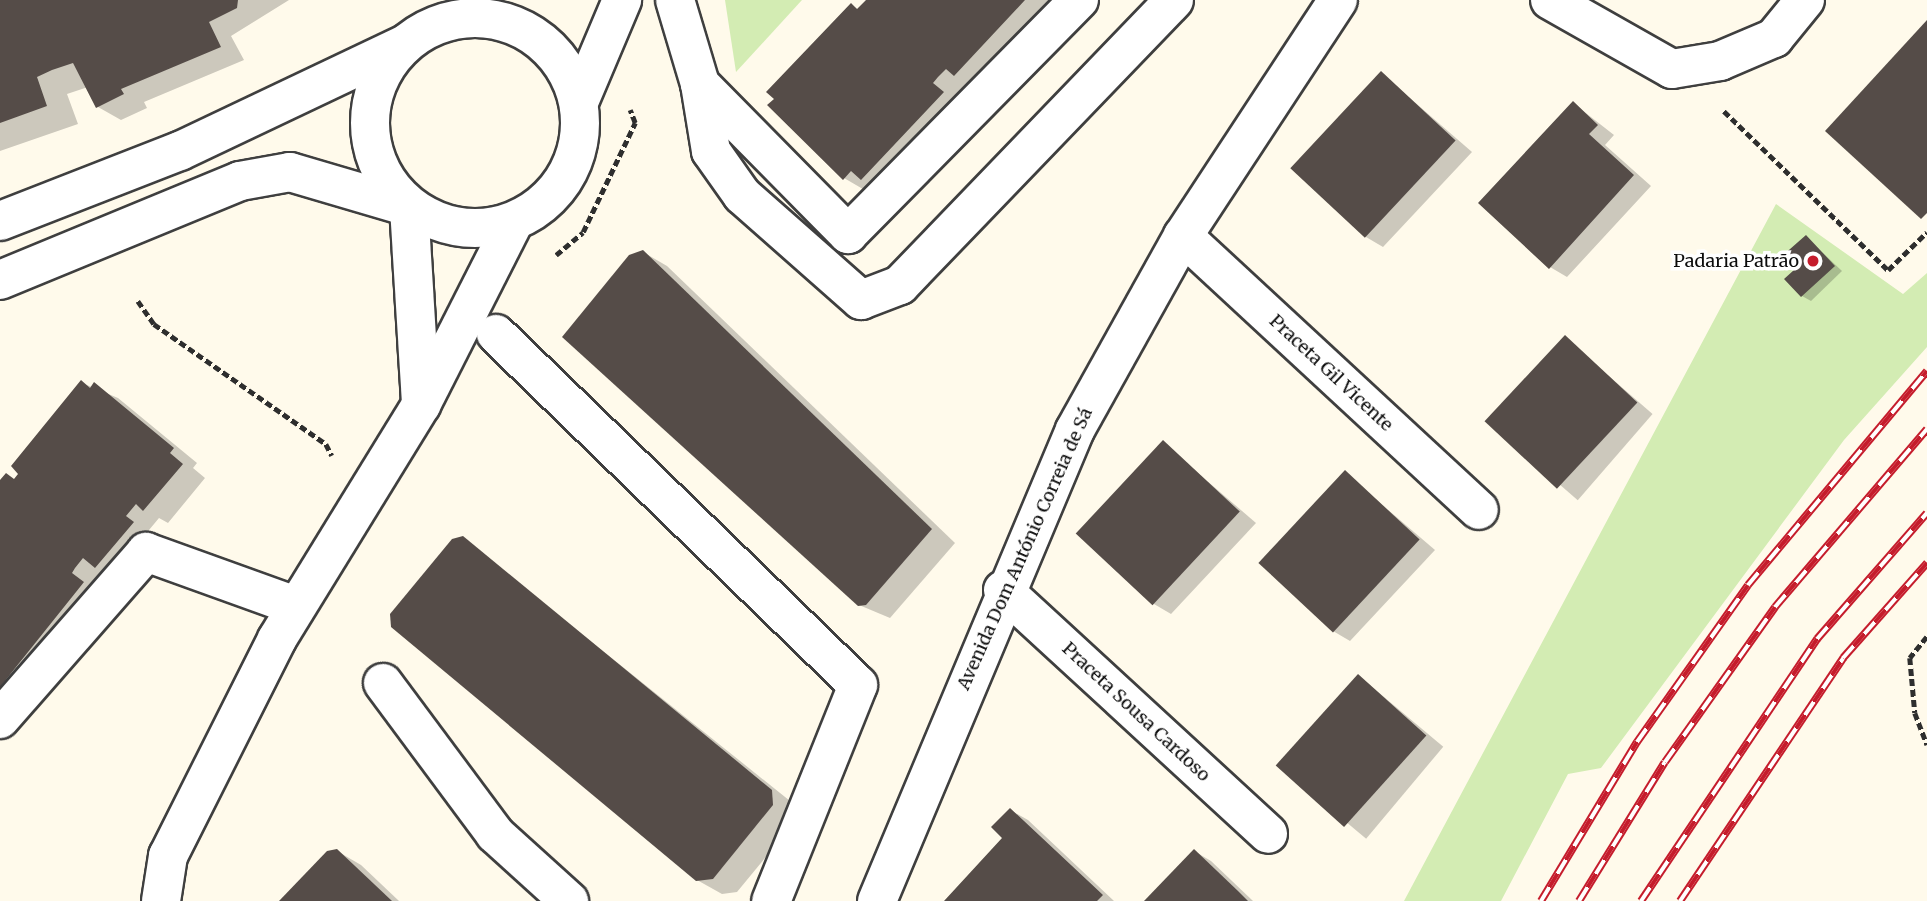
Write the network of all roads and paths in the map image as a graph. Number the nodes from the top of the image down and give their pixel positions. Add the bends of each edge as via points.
1 (622, 0) edge
2 (675, 0) edge
3 (1079, 0) edge
4 (1174, 0) edge
5 (1338, 0) edge
6 (1550, 0) edge
7 (1805, 0) edge
8 (472, 9) edge
9 (405, 44) junction
10 (1672, 69) junction
11 (700, 83) junction
12 (579, 102) junction
13 (409, 207) junction
14 (0, 221) edge
15 (514, 222) junction
16 (1927, 232) edge
17 (1183, 236) junction
18 (0, 280) edge
19 (138, 301) dead end
20 (496, 334) dead end
21 (421, 405) junction
22 (359, 505) junction
23 (1479, 510) dead end
24 (1003, 590) junction
25 (296, 607) junction
26 (1927, 637) edge
27 (383, 682) dead end
28 (0, 719) edge
29 (1927, 745) edge
30 (1268, 834) dead end
31 (161, 901) edge
32 (569, 901) edge
33 (771, 901) edge
34 (877, 901) edge

1 - 12 street
2 - 11 street
3 - 11 street via 848,234
4 - 11 street via 900,285 861,300 742,195 711,150
5 - 17 street, Avenida Dom António Correia de Sá
6 - 10 street
7 - 10 street via 1774,38 1720,61
8 - 9 street
8 - 12 street via 542,40 565,68
9 - 13 street via 383,73 371,108 371,135 384,178
9 - 14 street via 180,150
10 - 16 path via 1888,270
12 - 15 street via 580,139 569,174 546,202
13 - 15 street via 442,224 479,229
13 - 18 street via 290,172 240,181
13 - 21 street
15 - 21 street
17 - 23 street, Praceta Gil Vicente
17 - 24 street, Avenida Dom António Correia de Sá via 1075,430
19 - 22 path via 154,324 326,444
20 - 33 street via 858,685
21 - 22 street
22 - 25 street
24 - 30 street, Praceta Sousa Cardoso
24 - 34 street, Avenida Dom António Correia de Sá
25 - 28 street via 146,552
25 - 31 street via 168,856
26 - 29 path via 1910,658 1915,713
27 - 32 street via 495,834

